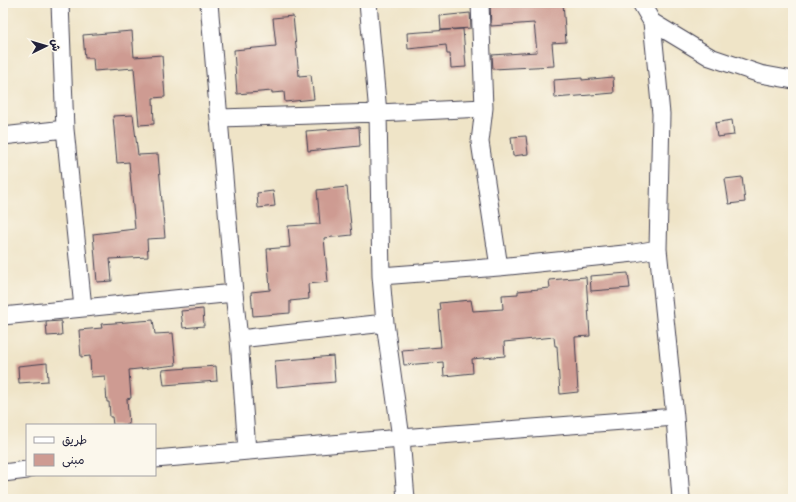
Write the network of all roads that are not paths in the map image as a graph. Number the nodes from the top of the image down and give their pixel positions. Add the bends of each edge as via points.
1 (60, 3) edge
2 (209, 3) edge
3 (368, 3) edge
4 (480, 3) edge
5 (641, 3) edge
6 (652, 22) junction
7 (793, 80) edge
8 (484, 108) junction
9 (378, 113) junction
10 (219, 118) junction
11 (65, 129) junction
12 (3, 136) edge
13 (658, 249) junction
14 (499, 267) junction
15 (381, 276) junction
16 (234, 293) junction
17 (83, 308) junction
18 (3, 316) edge
19 (385, 323) junction
20 (240, 339) junction
21 (675, 417) junction
22 (401, 438) junction
23 (247, 451) junction
24 (156, 459) edge
25 (26, 470) edge
26 (3, 472) edge
27 (406, 499) edge
28 (681, 499) edge

1 - 11 street
2 - 10 street
3 - 9 street
4 - 8 street
5 - 6 street
6 - 7 street via 710,57 760,74
6 - 13 street via 661,114
8 - 9 street
8 - 14 street via 480,142
9 - 10 street
9 - 15 street
10 - 16 street
11 - 12 street
11 - 17 street
13 - 14 street
13 - 21 street
14 - 15 street
15 - 19 street
16 - 17 street
16 - 20 street
17 - 18 street
19 - 20 street
19 - 22 street
20 - 23 street
21 - 22 street
21 - 28 street
22 - 23 street
22 - 27 street
23 - 24 street
25 - 26 street

